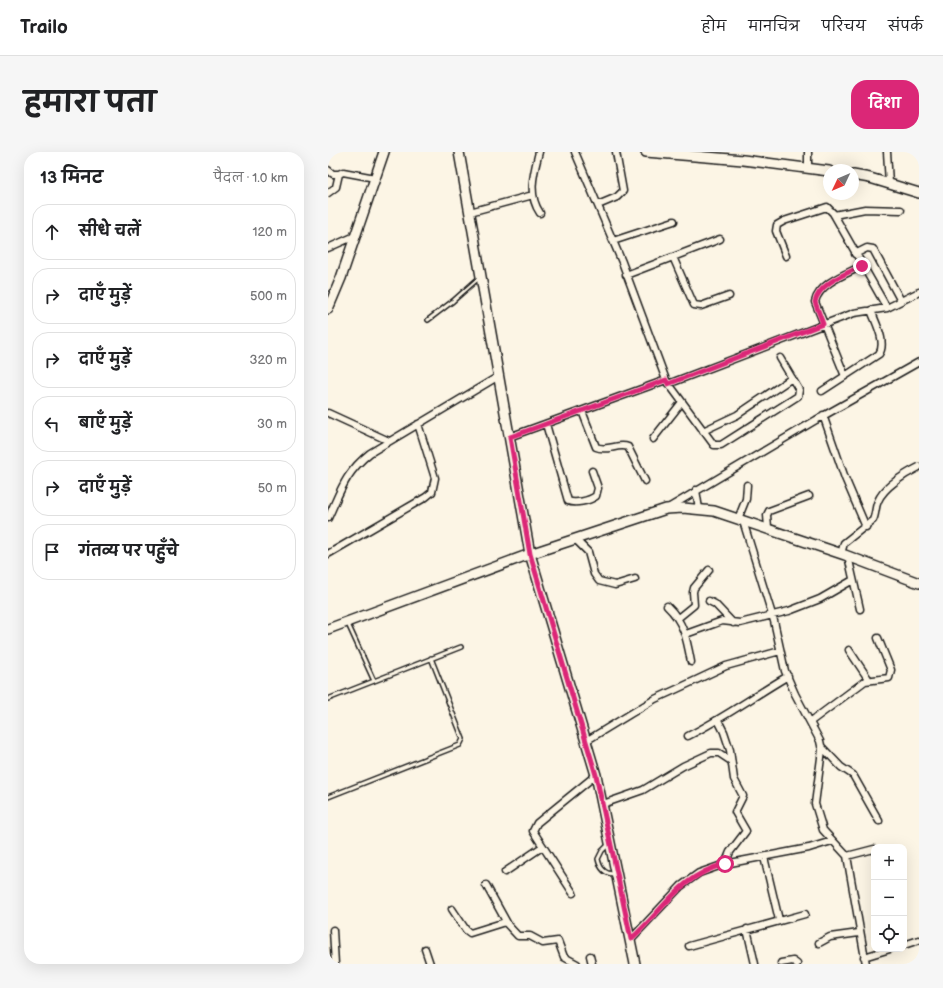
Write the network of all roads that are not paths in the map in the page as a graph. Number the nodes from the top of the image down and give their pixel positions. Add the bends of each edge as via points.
1 (384, 152) edge
2 (459, 152) edge
3 (539, 152) edge
4 (575, 152) edge
5 (616, 152) edge
6 (646, 152) edge
7 (808, 152) edge
8 (887, 152) edge
9 (745, 156) edge
10 (808, 168) junction
11 (328, 170) edge
12 (823, 170) edge
13 (339, 174) junction
14 (859, 176) edge
15 (375, 178) junction
16 (889, 183) junction
17 (328, 193) edge
18 (919, 193) edge
19 (533, 195) junction
20 (598, 205) junction
21 (901, 210) dead end
22 (470, 212) junction
23 (540, 213) dead end
24 (834, 215) junction
25 (674, 220) dead end
26 (355, 236) junction
27 (720, 239) dead end
28 (613, 241) junction
29 (328, 248) edge
30 (855, 254) junction
31 (786, 256) dead end
32 (673, 257) junction
33 (862, 266) junction
34 (626, 275) junction
35 (481, 276) junction
36 (919, 292) edge
37 (729, 296) dead end
38 (901, 301) junction
39 (886, 308) junction
40 (328, 309) edge
41 (871, 310) junction
42 (428, 320) dead end
43 (823, 324) junction
44 (780, 358) dead end
45 (919, 362) edge
46 (499, 376) junction
47 (845, 376) junction
48 (792, 378) junction
49 (667, 382) junction
50 (822, 391) dead end
51 (682, 402) junction
52 (582, 411) junction
53 (330, 413) edge
54 (823, 415) junction
55 (328, 421) edge
56 (418, 424) junction
57 (546, 424) junction
58 (703, 431) junction
59 (510, 437) junction
60 (652, 438) dead end
61 (389, 441) junction
62 (919, 468) edge
63 (592, 471) dead end
64 (645, 481) dead end
65 (747, 485) dead end
66 (696, 490) junction
67 (809, 496) dead end
68 (666, 509) junction
69 (699, 509) junction
70 (328, 518) edge
71 (741, 520) junction
72 (866, 526) junction
73 (768, 528) junction
74 (576, 540) junction
75 (328, 554) edge
76 (530, 554) junction
77 (845, 555) junction
78 (709, 570) dead end
79 (634, 579) dead end
80 (854, 580) junction
81 (919, 583) edge
82 (709, 601) dead end
83 (667, 606) dead end
84 (860, 608) dead end
85 (772, 614) junction
86 (678, 618) junction
87 (347, 622) junction
88 (733, 622) junction
89 (328, 629) edge
90 (686, 634) junction
91 (878, 638) dead end
92 (461, 647) dead end
93 (849, 650) dead end
94 (780, 651) junction
95 (431, 658) junction
96 (691, 662) dead end
97 (788, 676) junction
98 (869, 680) junction
99 (374, 681) junction
100 (328, 699) edge
101 (718, 720) junction
102 (810, 722) junction
103 (688, 736) dead end
104 (586, 741) junction
105 (822, 746) junction
106 (731, 761) junction
107 (596, 775) junction
108 (328, 797) edge
109 (603, 804) junction
110 (879, 821) dead end
111 (832, 841) junction
112 (612, 842) junction
113 (542, 848) junction
114 (871, 850) edge
115 (847, 856) junction
116 (764, 857) junction
117 (725, 864) junction
118 (505, 872) dead end
119 (618, 874) junction
120 (486, 885) dead end
121 (573, 893) dead end
122 (452, 909) dead end
123 (805, 914) dead end
124 (779, 920) junction
125 (507, 922) junction
126 (746, 929) junction
127 (333, 930) dead end
128 (859, 933) junction
129 (631, 939) junction
130 (919, 940) edge
131 (819, 943) dead end
132 (907, 944) edge
133 (689, 946) dead end
134 (425, 949) dead end
135 (880, 952) edge
136 (590, 956) dead end
137 (864, 957) junction
138 (780, 963) edge
139 (334, 964) edge
140 (430, 964) edge
141 (577, 964) edge
142 (592, 964) edge
143 (636, 964) edge
144 (756, 964) edge
145 (797, 964) edge
146 (866, 964) edge

1 - 15 main road
2 - 22 main road
3 - 19 street via 532,186
4 - 20 street
5 - 20 street via 623,191 617,197
6 - 9 main road
7 - 10 street
8 - 16 street
9 - 10 main road
10 - 12 main road
11 - 13 street via 333,174
13 - 15 street via 346,171
13 - 17 street via 336,187
14 - 16 main road
15 - 26 main road
16 - 18 main road
19 - 22 street
19 - 23 street
20 - 28 street
21 - 24 street via 866,209
22 - 35 main road
24 - 30 street
24 - 31 street via 830,209 824,207 777,225 776,231
25 - 28 street
26 - 29 street
26 - 40 main road
27 - 32 street
28 - 34 street
30 - 33 street
30 - 38 street via 867,248 873,249
32 - 34 street
32 - 37 street via 694,306
33 - 39 street
33 - 43 street via 819,292 815,302
34 - 49 street
35 - 42 lane
35 - 46 main road
36 - 38 street
38 - 39 street
39 - 41 street
41 - 43 street
41 - 47 street via 883,348 879,354
43 - 47 street
43 - 49 street
44 - 48 street
45 - 54 street
46 - 56 street
46 - 59 main road
47 - 50 street
48 - 58 street via 736,415
48 - 58 street via 799,393 796,400 721,445 714,445
49 - 51 street
49 - 52 street
51 - 58 street
51 - 60 street
52 - 57 street
52 - 64 street via 596,447 628,447
53 - 55 street
53 - 61 street
54 - 66 street
54 - 72 street via 844,478
56 - 61 street
56 - 75 street via 435,478 432,492
57 - 59 street
57 - 63 street via 568,500 571,502 596,496 598,488
59 - 76 main road
61 - 70 street via 352,469
62 - 72 street via 905,475 882,495 873,520
65 - 71 street
66 - 68 street
66 - 69 street
67 - 73 street via 769,511
68 - 69 main road
68 - 74 main road
69 - 71 main road
71 - 73 main road
71 - 85 street
72 - 77 street via 844,543
73 - 77 main road
74 - 76 main road
74 - 79 street via 588,552 594,574 599,581 615,585
76 - 87 main road
76 - 104 main road
77 - 80 street
77 - 81 main road
78 - 86 street via 694,588 694,605
80 - 84 street
80 - 85 street via 808,604
82 - 88 street
83 - 86 street
85 - 88 street via 740,623
85 - 94 street
86 - 90 street
87 - 89 main road
87 - 99 lane
88 - 90 street via 722,621
90 - 96 street
91 - 98 street via 891,675 889,678
92 - 95 lane
93 - 98 street
94 - 97 street
94 - 104 street via 726,666 655,699
95 - 99 lane
95 - 108 lane via 462,739 460,745
97 - 101 street
97 - 102 street
98 - 102 street
99 - 100 lane
101 - 103 street
101 - 106 street via 724,732
102 - 105 street
104 - 107 main road
105 - 110 street via 853,775
105 - 111 street via 815,804 823,830
106 - 109 street via 719,753 711,752 643,790
106 - 117 street via 734,779 743,796 734,812 746,831 730,852
107 - 109 main road
107 - 113 street via 534,827 534,834
109 - 112 main road
111 - 115 street
111 - 116 street
112 - 119 main road
112 - 119 lane via 599,855 599,865 606,872
113 - 118 street
113 - 121 street
114 - 115 street
115 - 128 street
116 - 117 street
116 - 124 street
117 - 129 street via 699,873 681,886
119 - 129 main road
120 - 125 street
122 - 125 street via 470,933
123 - 124 street
124 - 126 street
125 - 141 street via 518,936 530,936 542,943 558,941 564,957
126 - 133 street
126 - 144 street
127 - 139 street
128 - 131 street via 830,937
128 - 137 street
129 - 143 main road
130 - 132 street
134 - 140 street
135 - 137 street
136 - 142 street
137 - 146 street
138 - 145 street via 794,961

